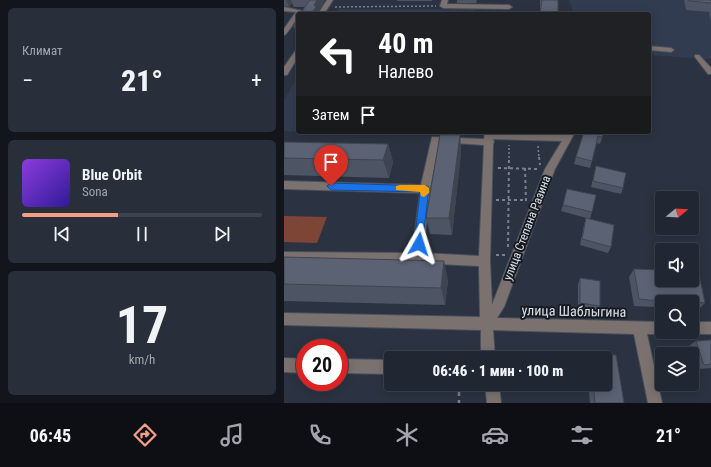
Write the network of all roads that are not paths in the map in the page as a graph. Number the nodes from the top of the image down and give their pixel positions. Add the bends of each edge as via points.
1 (330, 0) edge
2 (512, 0) edge
3 (444, 3) edge
4 (509, 7) junction
5 (284, 9) edge
6 (299, 12) edge
7 (322, 12) edge
8 (507, 12) edge
9 (296, 17) edge
10 (284, 33) edge
11 (651, 48) edge
12 (671, 50) dead end
13 (296, 54) edge
14 (697, 56) dead end
15 (711, 72) edge
16 (284, 73) edge
17 (569, 135) edge
18 (489, 137) edge
19 (284, 185) edge
20 (425, 188) junction
21 (284, 257) edge
22 (417, 258) junction
23 (484, 258) junction
24 (284, 319) edge
25 (486, 324) junction
26 (639, 328) junction
27 (655, 328) edge
28 (699, 328) edge
29 (711, 328) edge
30 (488, 351) edge
31 (284, 365) edge
32 (296, 366) edge
33 (348, 366) edge
34 (384, 367) edge
35 (493, 391) edge
36 (494, 403) edge
37 (655, 403) edge

1 - 7 street
2 - 4 street
3 - 4 street
4 - 8 street
5 - 6 street via 300,10
9 - 10 street
11 - 12 street
13 - 16 street
14 - 15 street
17 - 18 street via 538,138
17 - 25 street, улица Степана Разина via 550,169 512,256 498,307
18 - 20 street via 435,139
18 - 23 street, улица Степана Разина
19 - 20 street
20 - 22 street
21 - 22 street
22 - 23 street
23 - 25 street, улица Степана Разина
24 - 25 street, улица Шаблыгина
25 - 26 street, улица Шаблыгина
25 - 30 street, улица Степана Разина
26 - 27 street, улица Шаблыгина
26 - 37 street
28 - 29 street
31 - 32 street
33 - 34 street
35 - 36 street

